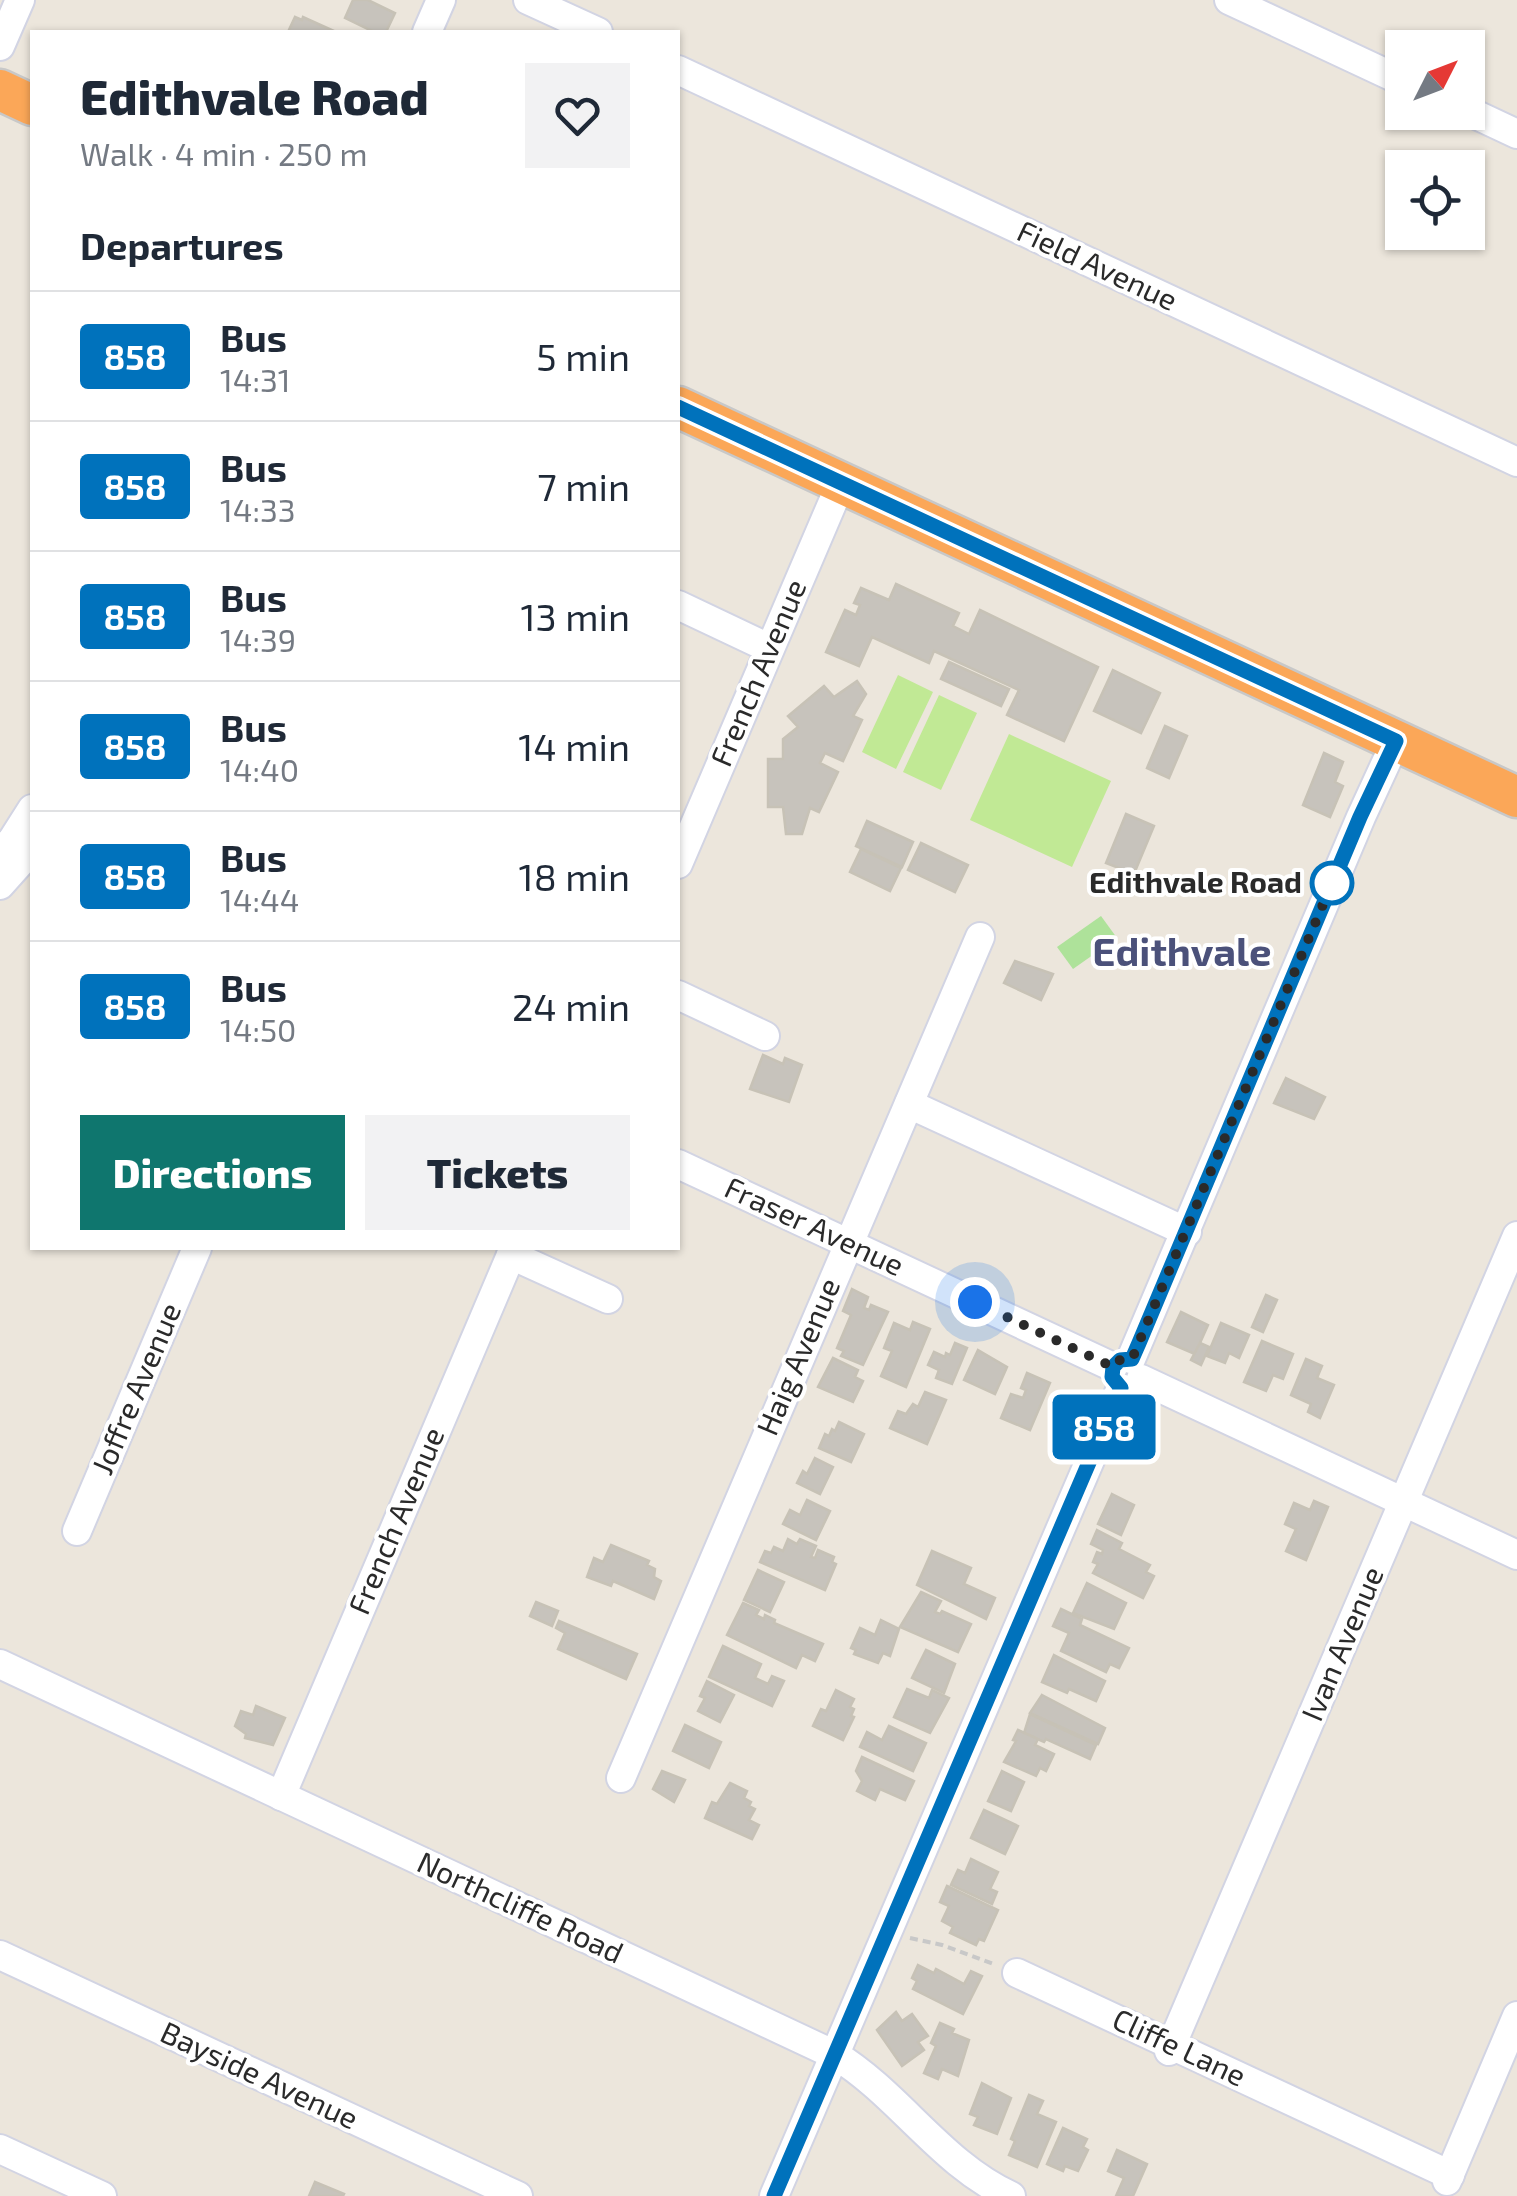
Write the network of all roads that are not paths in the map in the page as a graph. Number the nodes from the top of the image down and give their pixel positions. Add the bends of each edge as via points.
1 (20, 0) edge
2 (441, 0) edge
3 (528, 0) edge
4 (1229, 0) edge
5 (428, 30) edge
6 (594, 30) edge
7 (0, 46) edge
8 (680, 71) edge
9 (1385, 73) edge
10 (0, 90) edge
11 (30, 104) edge
12 (1485, 119) edge
13 (1517, 134) edge
14 (680, 408) edge
15 (1517, 462) edge
16 (841, 483) junction
17 (680, 607) edge
18 (769, 648) junction
19 (1396, 741) junction
20 (1517, 798) edge
21 (30, 817) edge
22 (12, 859) edge
23 (680, 859) edge
24 (980, 937) dead end
25 (680, 996) edge
26 (765, 1036) dead end
27 (909, 1104) junction
28 (680, 1165) edge
29 (1187, 1232) junction
30 (1517, 1236) edge
31 (848, 1243) junction
32 (196, 1250) edge
33 (513, 1252) edge
34 (608, 1300) dead end
35 (1126, 1373) junction
36 (1403, 1503) junction
37 (77, 1532) dead end
38 (1517, 1556) edge
39 (0, 1664) edge
40 (621, 1778) dead end
41 (281, 1796) junction
42 (0, 1955) edge
43 (1017, 1973) road end
44 (1517, 2016) edge
45 (1170, 2048) junction
46 (835, 2055) junction
47 (0, 2149) edge
48 (102, 2196) edge
49 (518, 2196) edge
50 (774, 2196) edge
51 (1011, 2196) edge

1 - 7 street
2 - 5 street
3 - 6 street
4 - 9 street
8 - 15 street, Field Avenue
10 - 11 highway
12 - 13 street
14 - 16 highway
16 - 18 street, French Avenue
16 - 19 highway
17 - 18 street
18 - 23 street, French Avenue
19 - 20 highway
19 - 29 street
21 - 22 street
24 - 27 street, Haig Avenue
25 - 26 street
27 - 29 street
27 - 31 street, Haig Avenue
28 - 31 street, Fraser Avenue
29 - 35 street
30 - 36 street, Ivan Avenue
31 - 35 street, Fraser Avenue
31 - 40 street, Haig Avenue
32 - 37 street, Joffre Avenue
33 - 34 street
33 - 41 street, French Avenue
35 - 36 street, Fraser Avenue
35 - 46 street
36 - 38 street, Fraser Avenue
36 - 45 street, Ivan Avenue
39 - 41 street, Northcliffe Road
41 - 46 street, Northcliffe Road
42 - 49 street, Bayside Avenue
43 - 45 street, Cliffe Lane
44 - 45 street, Cliffe Lane via 1448,2178
46 - 50 street
46 - 51 street, Northcliffe Road via 965,2170
47 - 48 street

